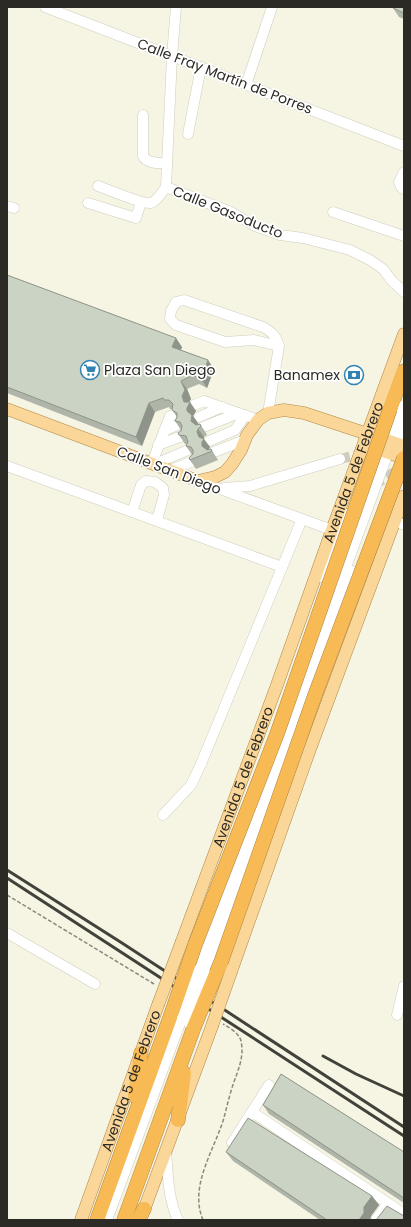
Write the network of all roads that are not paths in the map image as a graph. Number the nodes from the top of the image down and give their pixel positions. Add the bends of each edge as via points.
1 (45, 7) edge
2 (176, 7) edge
3 (272, 7) edge
4 (172, 56) junction
5 (201, 67) junction
6 (246, 84) junction
7 (143, 115) dead end
8 (188, 134) dead end
9 (404, 146) edge
10 (168, 163) junction
11 (404, 172) edge
12 (98, 186) dead end
13 (166, 187) junction
14 (404, 189) edge
15 (141, 202) junction
16 (88, 203) dead end
17 (332, 212) dead end
18 (404, 236) edge
19 (404, 292) edge
20 (404, 334) edge
21 (279, 346) junction
22 (404, 371) edge
23 (194, 405) dead end
24 (404, 405) edge
25 (222, 407) junction
26 (7, 409) edge
27 (173, 414) edge
28 (242, 414) junction
29 (199, 417) dead end
30 (263, 417) junction
31 (177, 425) edge
32 (204, 427) dead end
33 (404, 428) edge
34 (235, 430) junction
35 (164, 431) junction
36 (182, 436) edge
37 (365, 439) junction
38 (245, 440) junction
39 (209, 441) dead end
40 (158, 445) junction
41 (225, 448) junction
42 (188, 450) edge
43 (398, 451) edge
44 (214, 452) dead end
45 (340, 459) tunnel mouth
46 (193, 461) edge
47 (153, 464) junction
48 (7, 466) edge
49 (171, 470) junction
50 (198, 481) junction
51 (220, 489) junction
52 (404, 496) edge
53 (132, 512) junction
54 (346, 514) dead end
55 (302, 519) junction
56 (157, 520) junction
57 (399, 523) edge
58 (332, 530) junction
59 (282, 567) junction
60 (277, 685) junction
61 (163, 815) dead end
62 (7, 933) edge
63 (95, 984) dead end
64 (404, 986) edge
65 (398, 1015) dead end
66 (184, 1020) junction
67 (187, 1048) junction
68 (141, 1053) junction
69 (269, 1085) dead end
70 (252, 1112) junction
71 (178, 1120) junction
72 (131, 1125) junction
73 (232, 1143) edge
74 (166, 1151) junction
75 (388, 1203) junction
76 (404, 1214) edge
77 (141, 1216) edge
78 (81, 1220) edge
79 (97, 1220) edge
80 (107, 1220) edge
81 (114, 1220) edge
82 (124, 1220) edge
83 (178, 1220) edge
84 (376, 1220) edge

1 - 4 street, Calle Fray Martín de Porres
2 - 4 street, Calle Gasoducto
3 - 6 street
4 - 5 street, Calle Fray Martín de Porres
4 - 10 street, Calle Gasoducto
5 - 6 street, Calle Fray Martín de Porres
5 - 8 street
6 - 9 street, Calle Fray Martín de Porres
7 - 10 street via 145,160
10 - 13 street, Calle Gasoducto
11 - 14 street via 399,182
12 - 15 street
13 - 15 street via 154,202
13 - 19 street, Calle Gasoducto via 231,212 255,226 280,236 303,238 350,250 383,269
15 - 16 street via 136,218
17 - 18 street
20 - 37 main road, Avenida 5 de Febrero
21 - 21 street via 271,331 263,327 184,300 176,302 170,310 170,319 176,325 225,342 254,340
21 - 30 street
22 - 66 highway, Avenida 5 de Febrero, bridge via 277,734 195,945
23 - 25 street via 204,401
24 - 43 street
25 - 28 street
25 - 29 street
26 - 47 main road, Calle San Diego
27 - 35 street
28 - 30 street
28 - 32 street
28 - 34 street
30 - 37 main road via 284,410 304,413 340,425
30 - 38 main road
31 - 35 street
33 - 43 street
34 - 39 street
34 - 41 street
35 - 40 street
36 - 40 street
37 - 43 main road
37 - 58 main road, Avenida 5 de Febrero
38 - 41 street
38 - 50 main road via 225,472
40 - 47 street
41 - 44 street
42 - 47 street
43 - 66 street, bridge
43 - 66 highway, Avenida 5 de Febrero, bridge via 221,962
45 - 51 street via 250,486
46 - 49 street
47 - 49 main road, Calle San Diego
48 - 53 street
49 - 50 main road, Calle San Diego
50 - 51 street, Calle San Diego
51 - 55 street, Calle San Diego
52 - 57 main road
53 - 56 street
53 - 56 street via 141,485 146,481 155,482 163,488 164,495
54 - 60 street
55 - 58 street, Calle San Diego
55 - 59 street
56 - 59 street
57 - 71 main road, bridge via 310,749
58 - 60 main road, Avenida 5 de Febrero
59 - 61 street via 191,785
60 - 68 main road, Avenida 5 de Febrero, bridge
62 - 63 street
64 - 65 street
66 - 67 highway, Avenida 5 de Febrero
66 - 72 highway, Avenida 5 de Febrero
66 - 80 street
66 - 81 street
67 - 71 highway
67 - 82 highway, Avenida 5 de Febrero
68 - 72 highway
68 - 78 main road, Avenida 5 de Febrero
69 - 70 street
70 - 73 street
70 - 75 street
71 - 74 main road
72 - 79 highway, Avenida 5 de Febrero
74 - 77 main road
74 - 83 street via 169,1190
75 - 76 street
75 - 84 street

